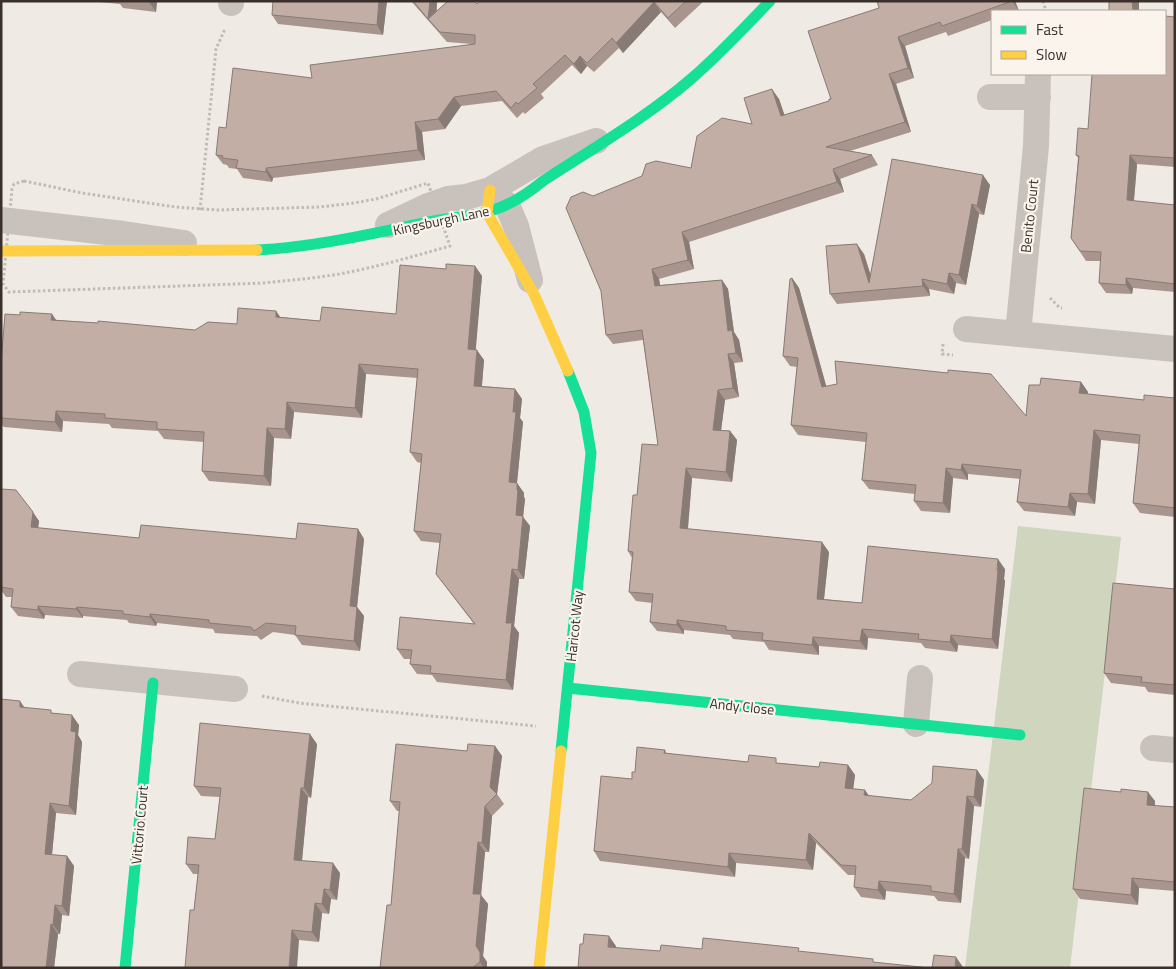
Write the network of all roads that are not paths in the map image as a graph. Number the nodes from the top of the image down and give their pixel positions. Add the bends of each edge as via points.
1 (770, 1) edge
2 (1038, 86) edge
3 (990, 97) dead end
4 (613, 135) joint
5 (495, 202) junction
6 (1, 220) edge
7 (367, 236) joint
8 (1, 251) edge
9 (236, 251) junction
10 (534, 294) joint
11 (966, 329) dead end
12 (1018, 334) junction
13 (1175, 349) edge
14 (80, 674) dead end
15 (920, 678) dead end
16 (153, 682) junction
17 (568, 688) junction
18 (235, 689) road end
19 (916, 724) junction
20 (1020, 735) dead end
21 (125, 968) edge
22 (539, 968) edge

1 - 4 street, Kingsburgh Lane via 690,80
2 - 3 street, Benito Court
2 - 12 street, Benito Court via 1036,146
4 - 5 street, Kingsburgh Lane via 543,158
5 - 7 street, Kingsburgh Lane via 466,197 448,199
5 - 10 street, Haricot Way via 516,226
6 - 9 street, Kingsburgh Lane
7 - 9 street, Kingsburgh Lane via 323,244
8 - 9 street, Kingsburgh Lane
10 - 17 street, Haricot Way via 584,412 591,453
11 - 12 street
12 - 13 street
14 - 16 street
15 - 19 street
16 - 18 street
16 - 21 street, Vittorio Court
17 - 19 street, Andy Close
17 - 22 street, Haricot Way
19 - 20 street, Andy Close

